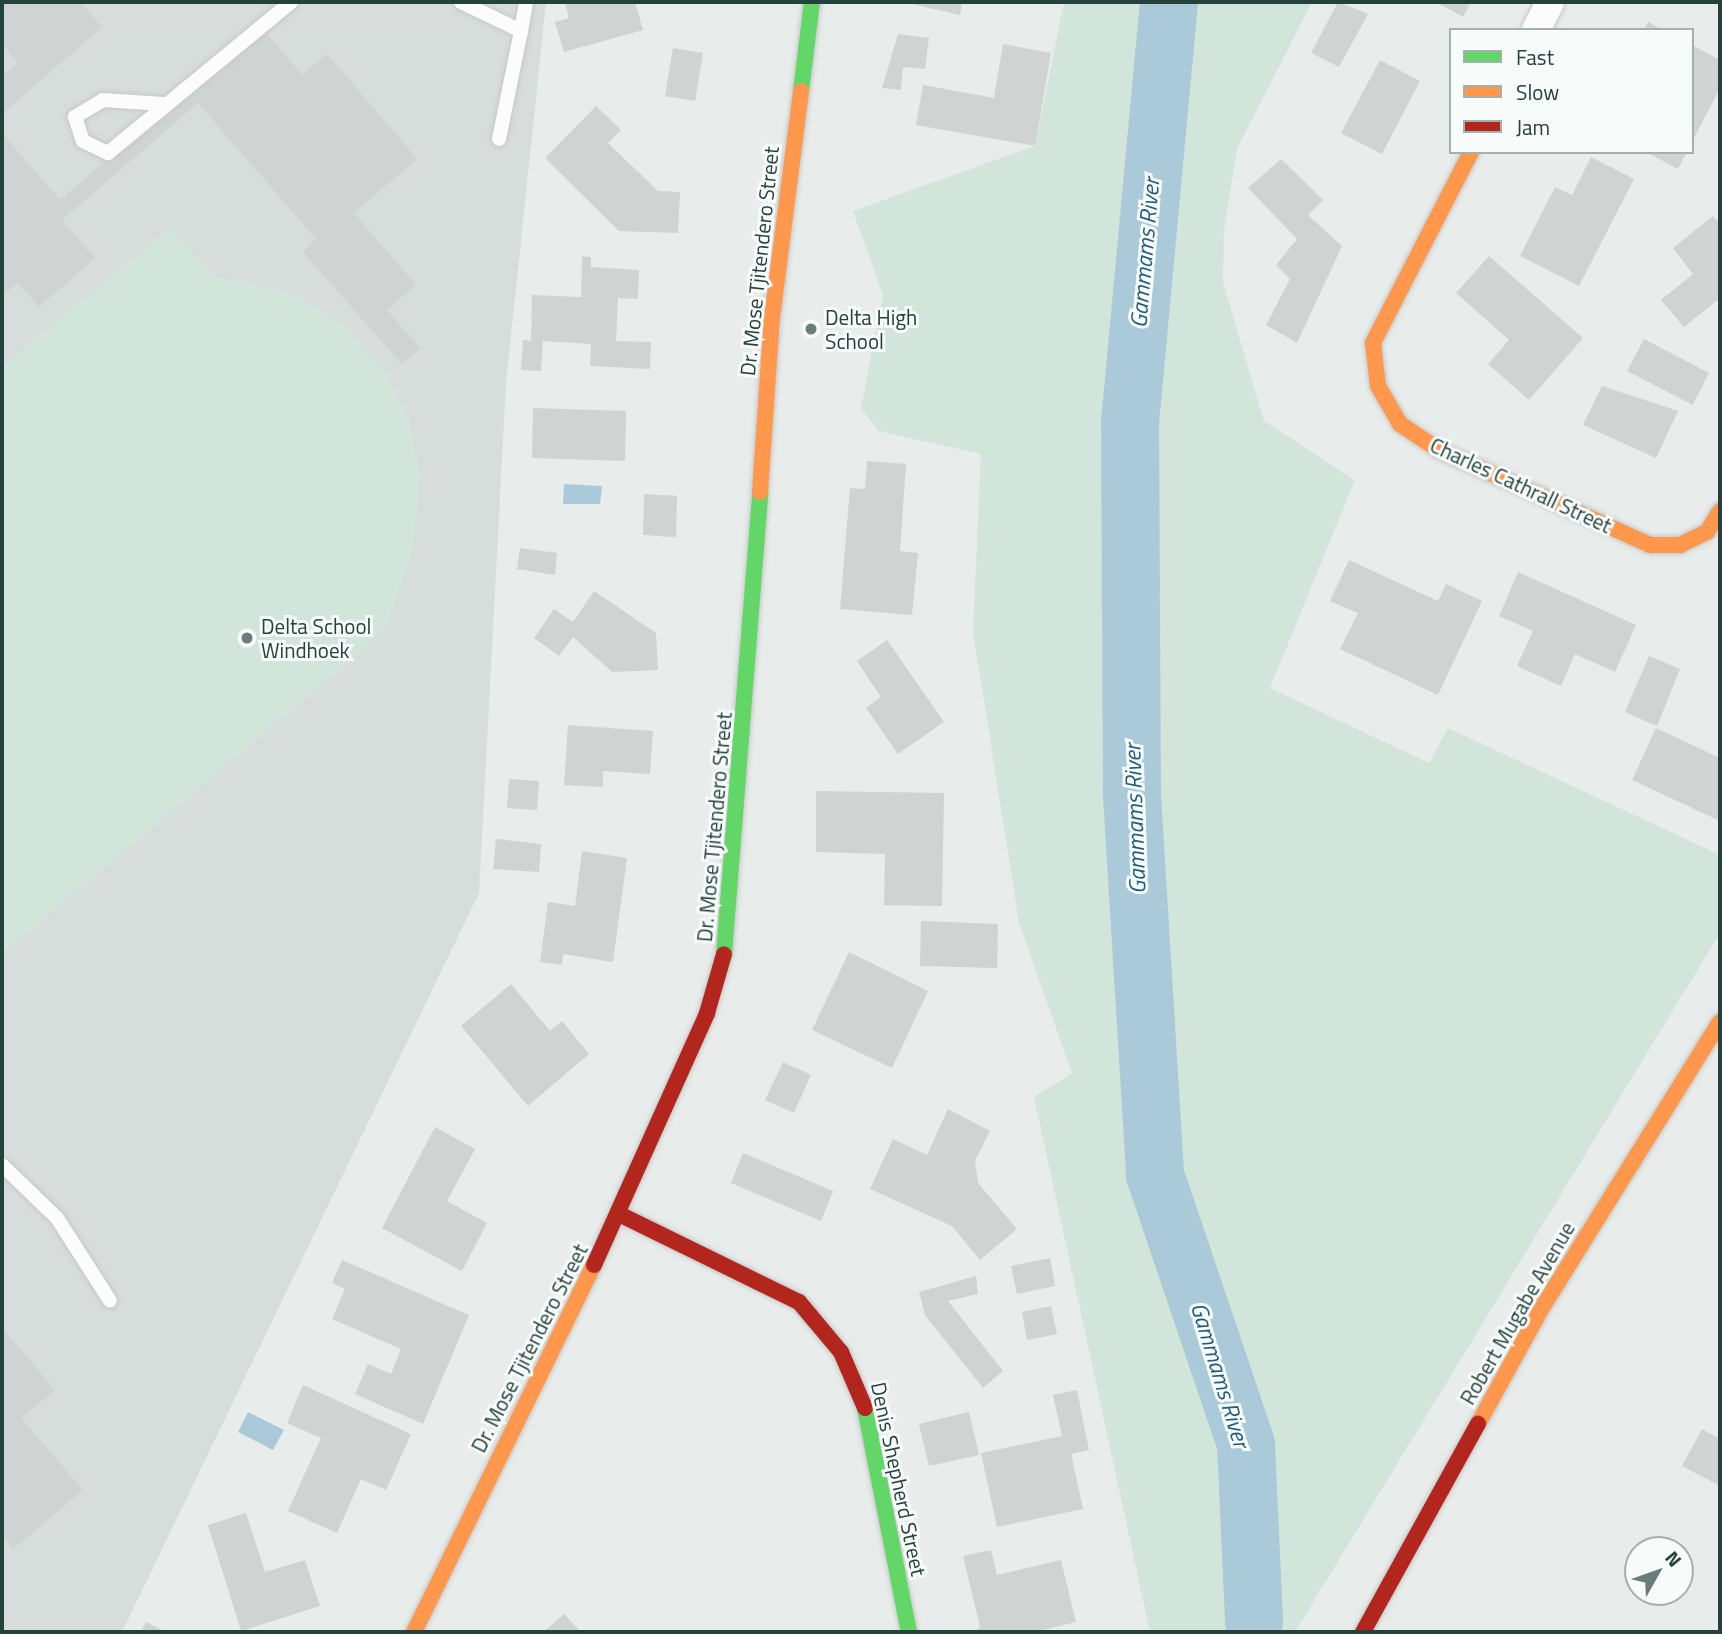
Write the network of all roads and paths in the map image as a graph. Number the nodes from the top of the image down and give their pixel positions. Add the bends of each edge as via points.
1 (290, 2) edge
2 (461, 2) edge
3 (526, 2) edge
4 (813, 2) edge
5 (1550, 2) edge
6 (1537, 28) edge
7 (521, 32) junction
8 (163, 104) junction
9 (499, 139) dead end
10 (1470, 154) edge
11 (1720, 511) edge
12 (1720, 1022) edge
13 (2, 1165) edge
14 (619, 1214) junction
15 (110, 1301) dead end
16 (414, 1632) edge
17 (909, 1632) edge
18 (1363, 1632) edge

1 - 8 lane
2 - 7 lane
3 - 7 lane
4 - 14 street, Dr. Mose Tjitendero Street via 772,318 732,912 707,1013
5 - 6 street
7 - 9 lane
8 - 8 lane via 136,136 107,153 83,141 75,117 103,100
10 - 11 street, Charles Cathrall Street via 1373,343 1378,386 1400,424 1439,450 1650,545 1680,545 1707,531
12 - 18 street, Robert Mugabe Avenue via 1540,1311
13 - 15 lane via 57,1218
14 - 16 street, Dr. Mose Tjitendero Street
14 - 17 street, Denis Shepherd Street via 799,1302 836,1343 862,1391

